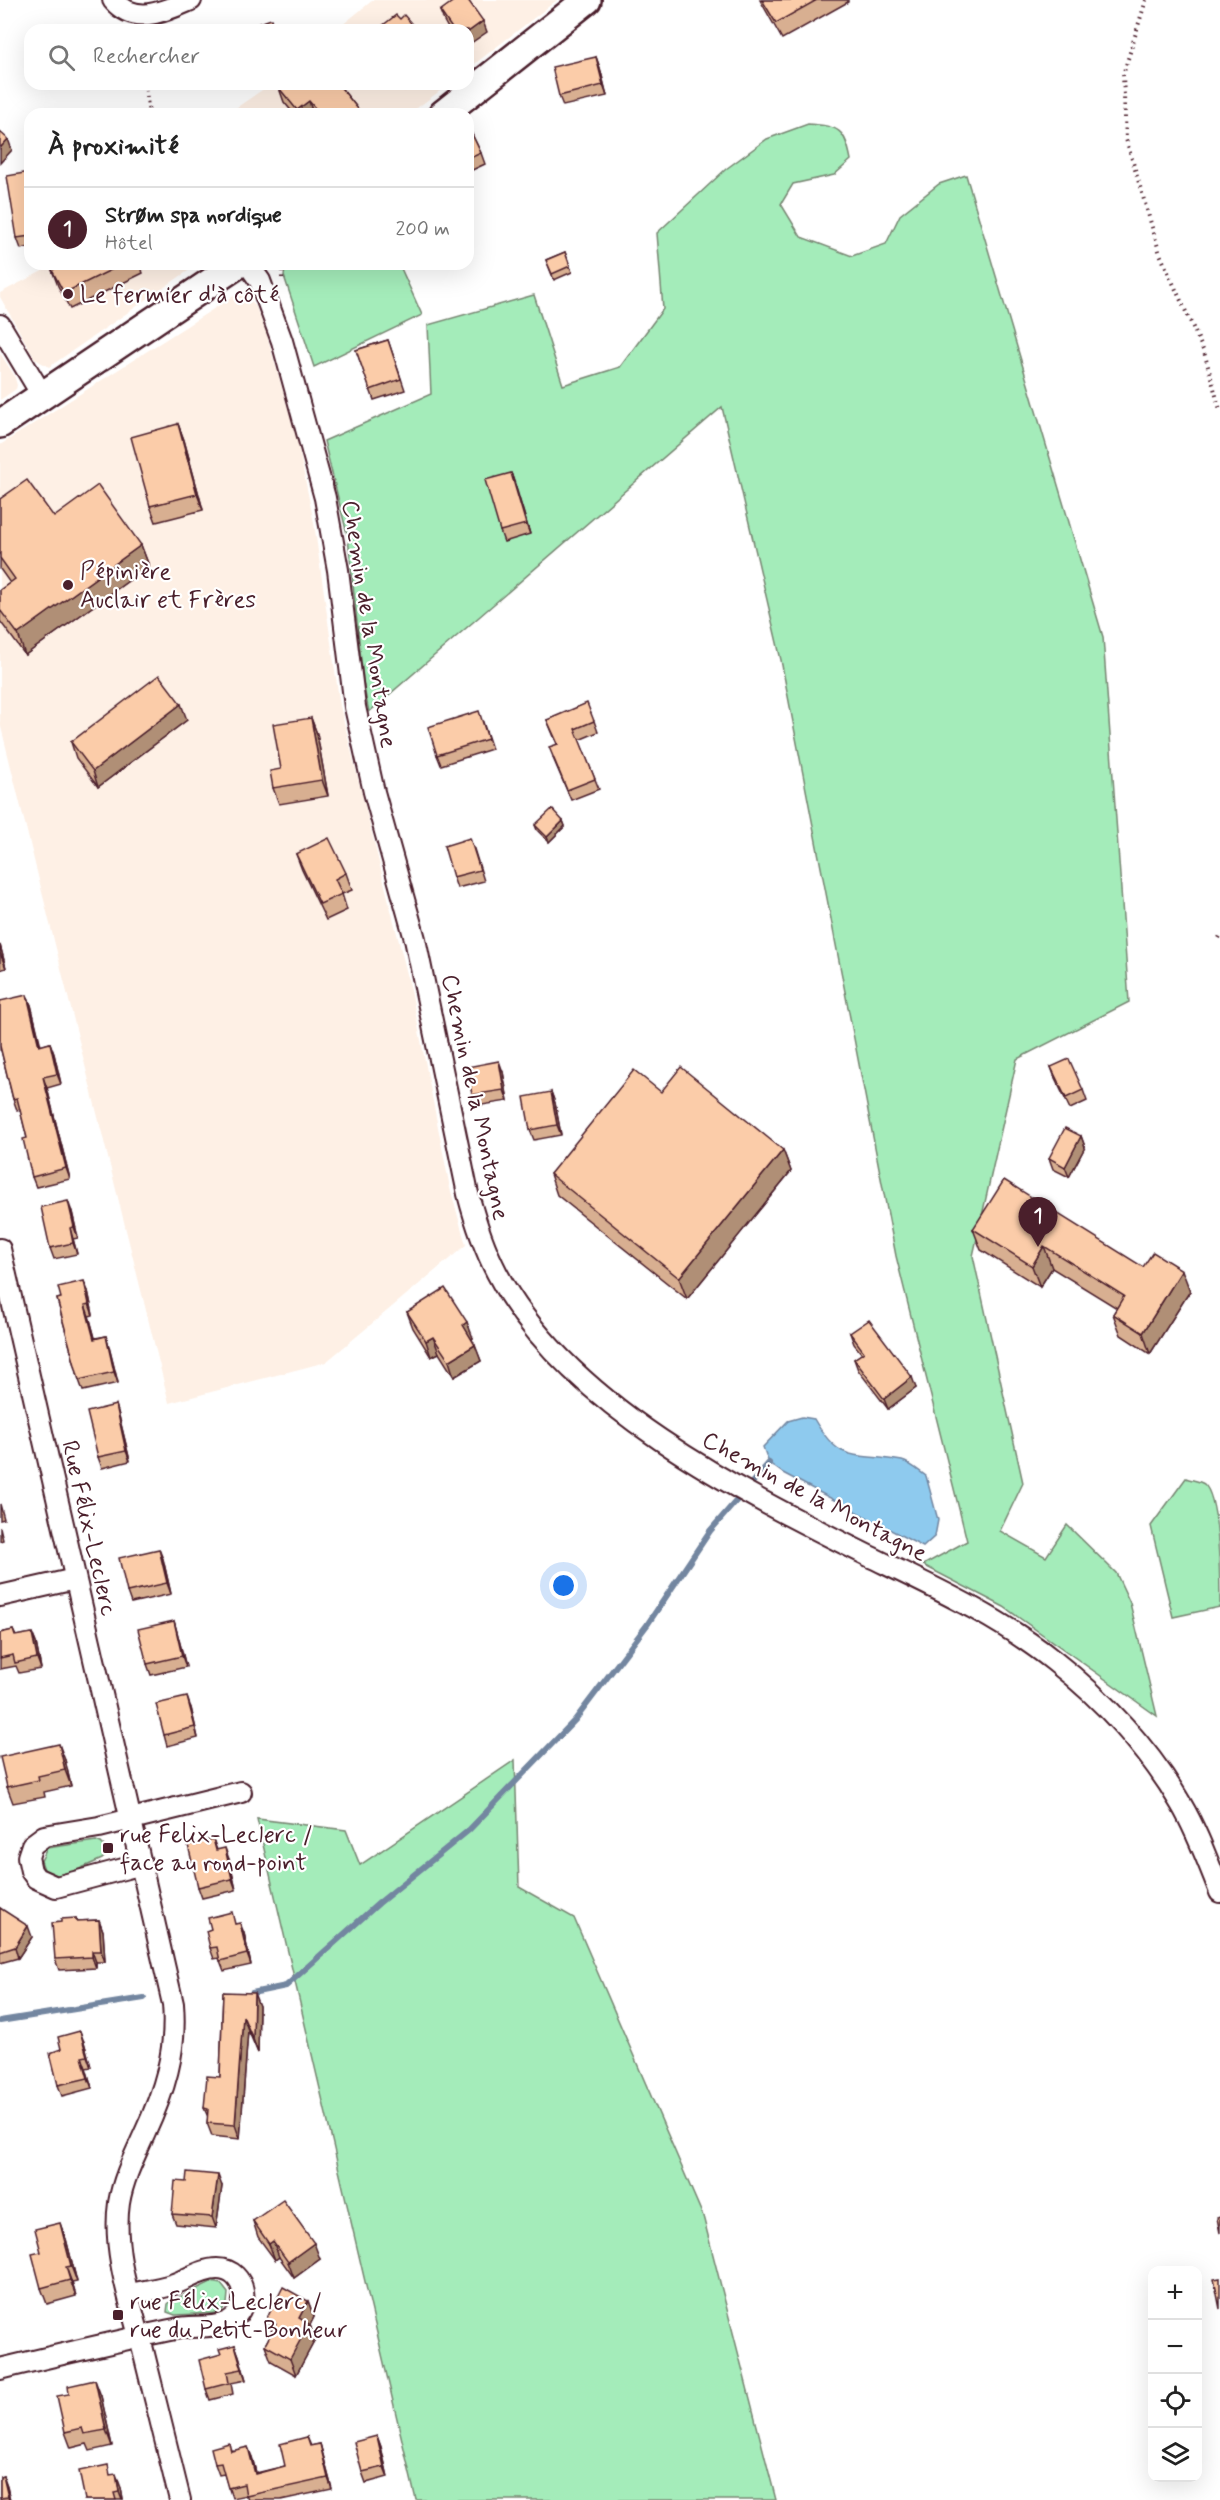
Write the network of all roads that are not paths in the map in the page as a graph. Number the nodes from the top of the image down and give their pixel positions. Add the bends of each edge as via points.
1 (191, 0) edge
2 (587, 0) edge
3 (119, 5) edge
4 (474, 89) edge
5 (473, 90) edge
6 (451, 108) edge
7 (229, 270) edge
8 (252, 270) edge
9 (0, 326) edge
10 (42, 395) junction
11 (0, 424) edge
12 (1, 1257) edge
13 (75, 1579) junction
14 (0, 1596) edge
15 (241, 1792) dead end
16 (131, 1818) junction
17 (142, 1864) junction
18 (1220, 1892) edge
19 (129, 2295) junction
20 (139, 2336) junction
21 (0, 2369) edge
22 (180, 2500) edge

1 - 3 street via 148,15 136,15
2 - 4 street
5 - 6 street
7 - 10 street
8 - 18 street, Chemin de la Montagne via 282,340 325,498 355,707 415,939 468,1194 485,1248 512,1298 564,1361 648,1430 762,1502 987,1616 1056,1662 1114,1716 1164,1778 1193,1828
9 - 10 street
10 - 11 street
12 - 13 street, Rue Félix-Leclerc
13 - 14 street
13 - 16 street, Rue Félix-Leclerc
15 - 16 street
16 - 17 street, Rue Félix-Leclerc
16 - 17 street via 37,1839 30,1851 31,1871 42,1883 64,1886
17 - 19 street, Rue Félix-Leclerc via 170,1987 174,2035 167,2079 127,2173 119,2204 118,2232
19 - 20 street, Rue Félix-Leclerc
19 - 20 street via 215,2269 235,2275 243,2289 241,2309 228,2322
20 - 21 street
20 - 22 street, Rue Félix-Leclerc

